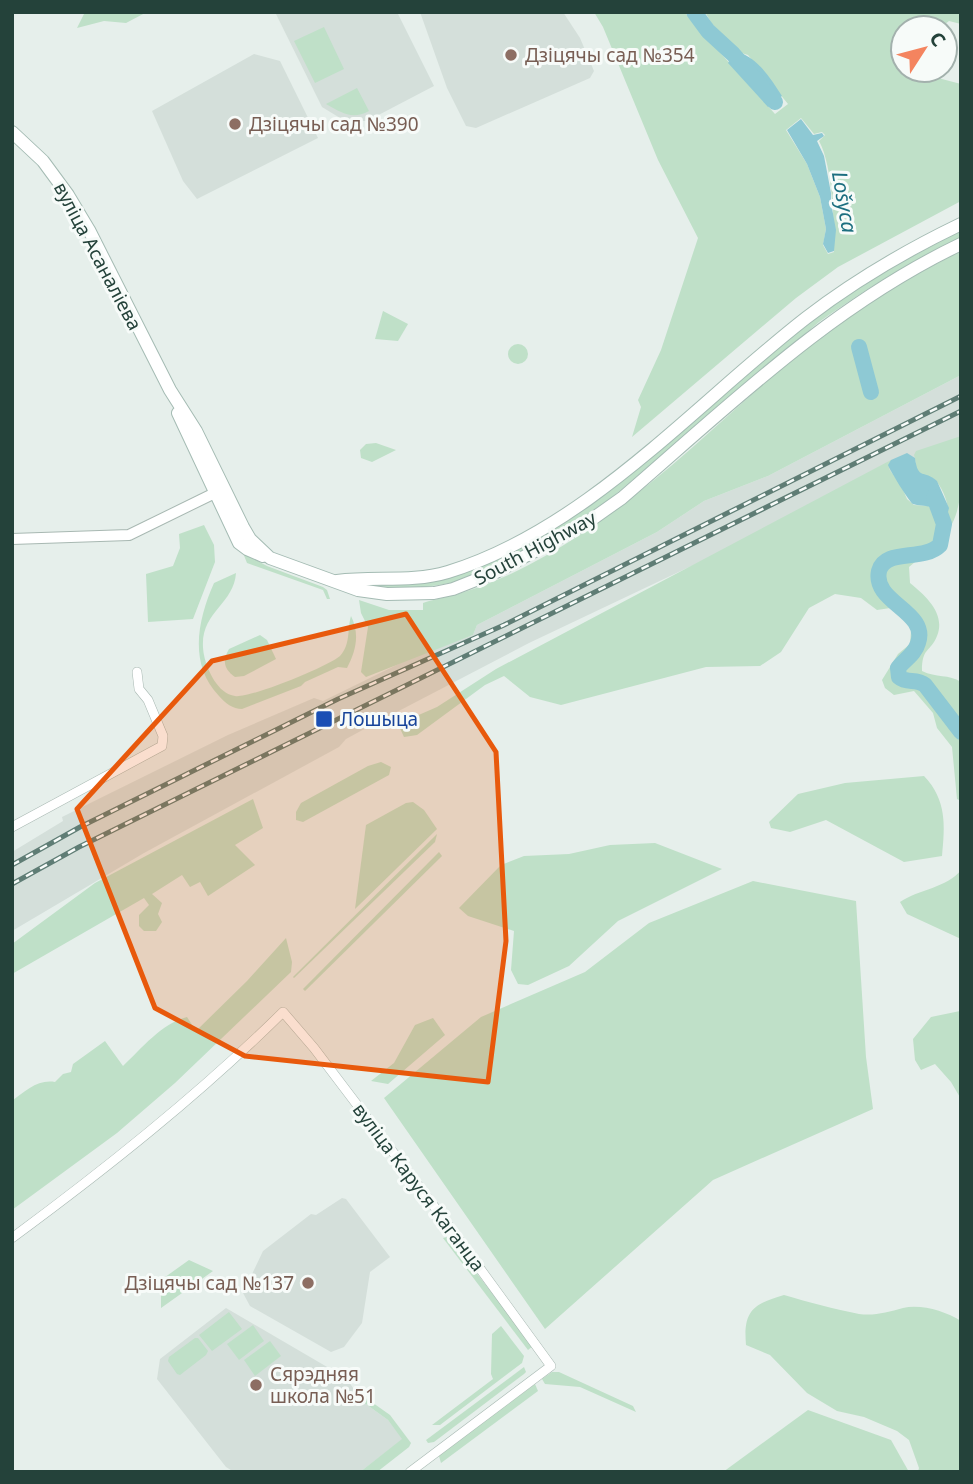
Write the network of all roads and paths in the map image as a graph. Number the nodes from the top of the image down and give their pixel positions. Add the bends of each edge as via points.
1 (12, 132) edge
2 (961, 224) edge
3 (961, 244) edge
4 (219, 491) junction
5 (12, 538) edge
6 (337, 581) junction
7 (137, 672) dead end
8 (12, 827) edge
9 (12, 1238) edge
10 (410, 1472) edge

1 - 4 main road, вуліца Асаналіева via 43,161 89,230
2 - 6 main road, South Highway via 885,264 806,318 572,511 488,556 445,573 418,579
3 - 6 main road, South Highway via 851,307 622,498 530,555 468,584 434,593 387,594
4 - 5 street via 128,535
4 - 6 main road, вуліца Асаналіева via 239,542 247,549
7 - 8 street via 139,689 163,736 162,746
9 - 10 street, вуліца Каруся Каганца via 172,1115 283,1012 551,1366

